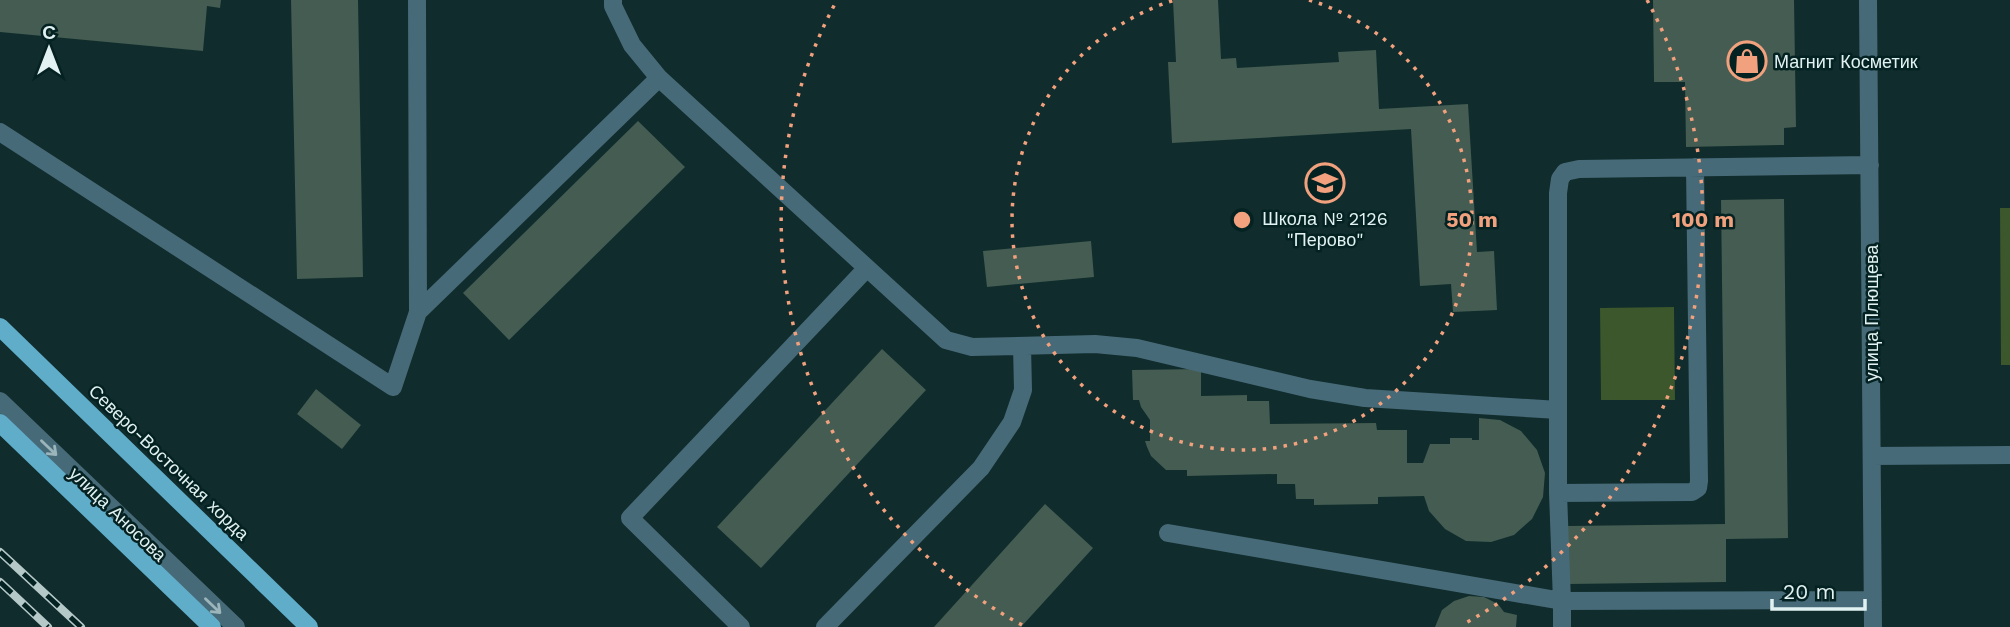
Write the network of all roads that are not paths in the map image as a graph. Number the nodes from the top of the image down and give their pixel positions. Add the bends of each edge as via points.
1 (417, 0) edge
2 (613, 0) edge
3 (1868, 0) edge
4 (659, 78) junction
5 (0, 132) edge
6 (1870, 165) junction
7 (1695, 167) junction
8 (867, 268) junction
9 (418, 312) junction
10 (5, 332) edge
11 (1022, 346) junction
12 (0, 401) edge
13 (1558, 410) junction
14 (0, 423) edge
15 (2010, 455) edge
16 (1872, 456) junction
17 (1558, 493) junction
18 (1168, 533) dead end
19 (1873, 600) junction
20 (1562, 601) junction
21 (212, 627) edge
22 (236, 627) edge
23 (310, 627) edge
24 (741, 627) edge
25 (825, 627) edge
26 (1562, 627) edge
27 (1873, 627) edge

1 - 9 street
2 - 4 street via 632,45
3 - 6 street, улица Плющева
4 - 8 street
4 - 9 street
5 - 9 street via 394,387
6 - 7 street
6 - 16 street, улица Плющева
7 - 13 street via 1579,169 1565,172 1560,179
7 - 17 street via 1698,488 1692,492
8 - 11 street via 946,340 972,347
8 - 24 street via 630,518
10 - 23 main road, Северо-Восточная хорда
11 - 13 street via 1137,348 1365,398
11 - 25 street via 1023,390 1012,422 981,468
12 -> 22 street, улица Аносова
13 - 17 street
14 - 21 main road
15 - 16 street
16 - 19 street, улица Плющева
17 - 20 street
18 - 20 street
19 - 20 street
19 - 27 street, улица Плющева
20 - 26 street

